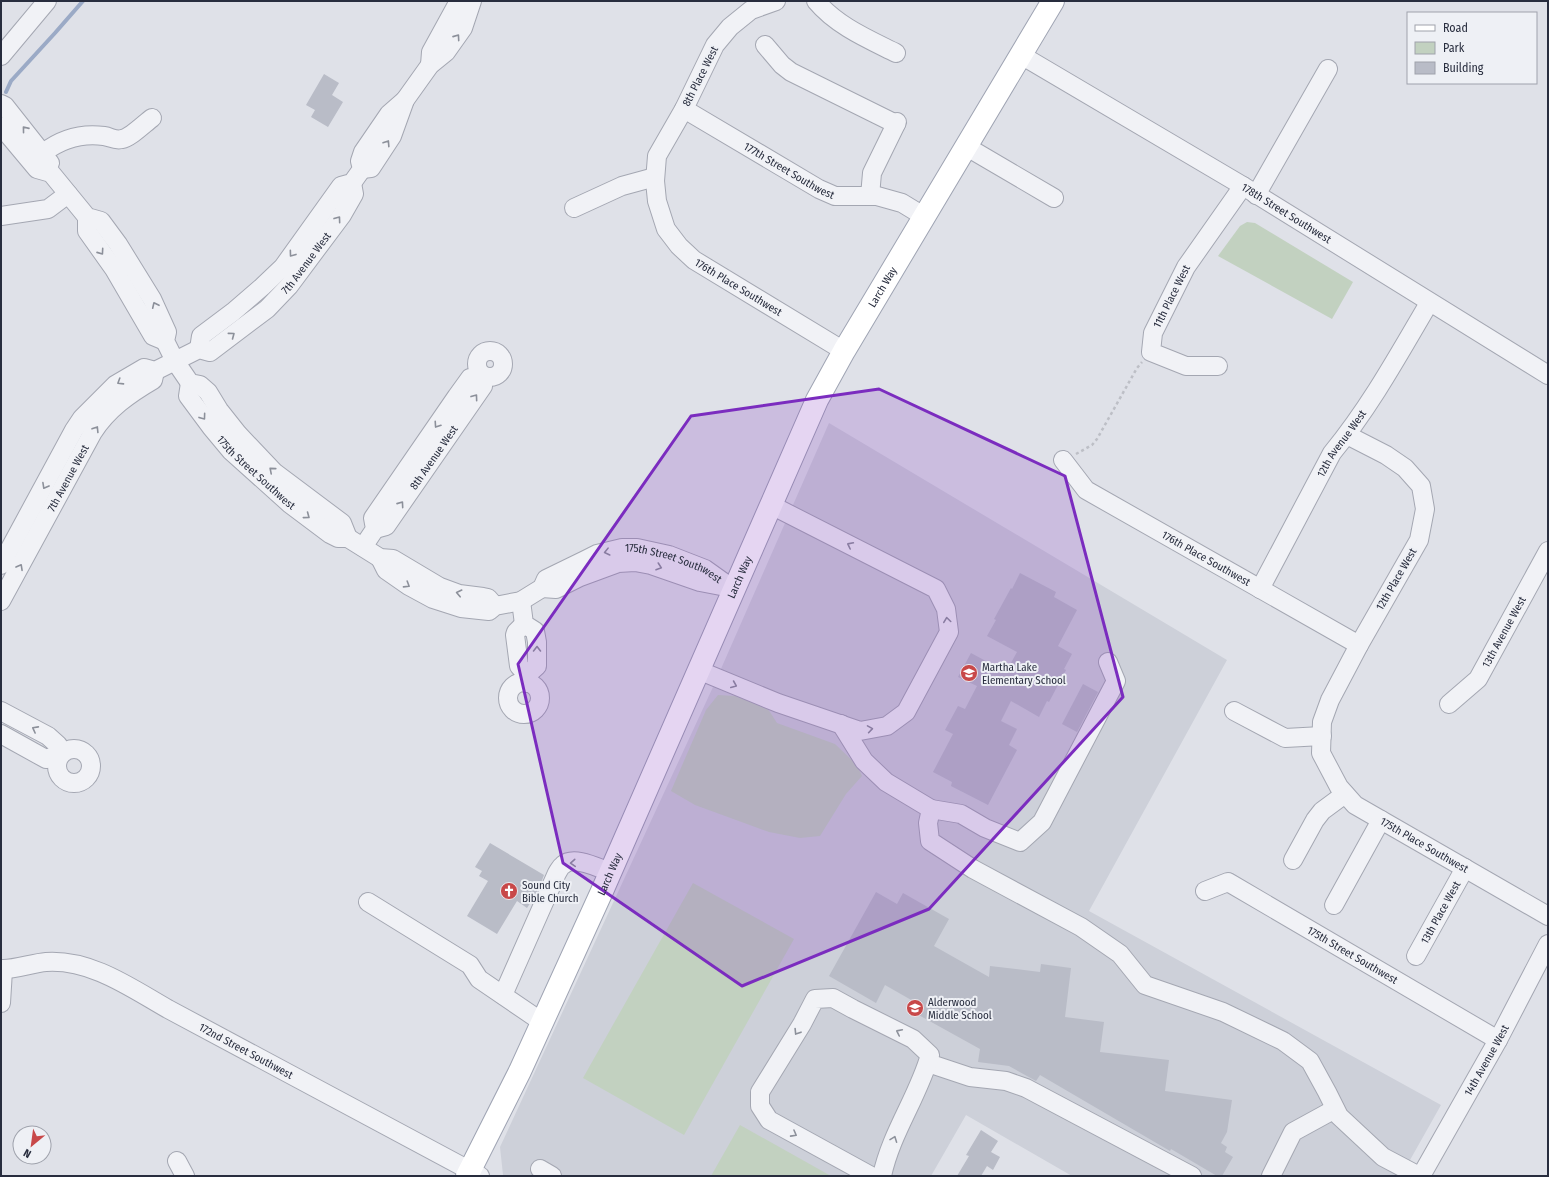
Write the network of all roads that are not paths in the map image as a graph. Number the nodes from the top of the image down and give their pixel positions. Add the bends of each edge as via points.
1 (47, 1) edge
2 (459, 1) edge
3 (472, 1) edge
4 (776, 1) edge
5 (816, 1) edge
6 (1053, 1) edge
7 (765, 45) dead end
8 (896, 53) dead end
9 (1, 56) edge
10 (1021, 56) junction
11 (430, 65) junction
12 (1328, 69) dead end
13 (1, 104) edge
14 (684, 109) junction
15 (152, 118) dead end
16 (1, 126) edge
17 (967, 147) junction
18 (43, 152) junction
19 (50, 173) junction
20 (655, 177) junction
21 (1249, 191) junction
22 (68, 194) junction
23 (870, 196) junction
24 (1054, 198) dead end
25 (657, 200) joint
26 (574, 208) dead end
27 (1, 216) edge
28 (925, 217) junction
29 (1429, 302) junction
30 (844, 351) junction
31 (175, 361) junction
32 (1218, 366) dead end
33 (154, 371) junction
34 (1548, 375) edge
35 (481, 376) dead end
36 (1347, 435) junction
37 (1063, 460) road end
38 (771, 505) junction
39 (356, 542) junction
40 (1548, 551) edge
41 (1, 565) edge
42 (1260, 588) junction
43 (733, 589) junction
44 (1, 601) edge
45 (521, 601) junction
46 (1359, 644) junction
47 (1108, 662) dead end
48 (698, 670) junction
49 (526, 679) dead end
50 (1449, 704) dead end
51 (1, 711) edge
52 (1234, 711) dead end
53 (841, 724) junction
54 (1, 734) edge
55 (1321, 745) junction
56 (1345, 794) junction
57 (930, 808) junction
58 (1381, 820) junction
59 (1293, 860) dead end
60 (1465, 868) junction
61 (610, 872) junction
62 (1205, 891) dead end
63 (368, 902) dead end
64 (1334, 905) dead end
65 (1548, 916) edge
66 (1548, 944) edge
67 (1416, 956) dead end
68 (2, 969) edge
69 (503, 995) junction
70 (1, 1003) edge
71 (542, 1022) junction
72 (1498, 1040) junction
73 (928, 1063) junction
74 (1335, 1109) junction
75 (473, 1174) edge
76 (871, 1176) edge
77 (882, 1176) edge
78 (1192, 1176) edge
79 (1271, 1176) edge
80 (1420, 1176) edge

1 - 9 street
2 - 11 street, 7th Avenue West via 431,52
11 -> 3 street, 7th Avenue West via 446,52 462,28
4 - 14 street, 8th Place West via 751,10 730,27 715,45
5 - 8 street via 825,12 852,30
6 - 10 main road, Larch Way
7 - 23 street via 791,72 896,123 872,173
10 - 17 main road, Larch Way
10 - 21 street, 178th Street Southwest
11 - 31 street, 7th Avenue West via 405,100 389,114 363,152 357,176 341,186 283,267 233,312 201,336 199,349
12 - 21 street, 11th Place West
18 -> 13 street, 175th Street Southwest
14 - 20 street, 8th Place West via 657,156
14 - 23 street, 177th Street Southwest via 819,189 835,196
15 - 18 street via 124,139 115,140 106,136 90,135 69,138
16 - 19 street, 175th Street Southwest via 37,169
17 - 24 street
17 - 28 main road, Larch Way
18 - 19 street, 175th Street Southwest via 50,161
19 - 22 street, 175th Street Southwest
20 - 25 street, 8th Place West
20 - 26 street via 622,186
21 - 29 street, 178th Street Southwest
21 - 32 street, 11th Place West via 1186,267 1153,333 1151,352 1186,366
22 - 27 street via 48,209
22 - 31 street, 175th Street Southwest via 87,217 87,231 114,269 153,336 165,341
23 - 28 street, 177th Street Southwest via 902,203
25 - 30 street, 176th Place Southwest via 666,229 694,260
28 - 30 main road, Larch Way
29 - 34 street, 178th Street Southwest
29 - 36 street, 12th Avenue West via 1379,388
30 - 38 main road, Larch Way via 817,400
31 - 33 street, 7th Avenue West
31 - 39 street, 175th Street Southwest via 190,383 200,385 208,392 238,434 274,472 342,523
33 -> 41 street, 7th Avenue West via 144,368 115,385 82,418
44 -> 33 street, 7th Avenue West via 102,418 135,390 153,380
35 - 39 street, 8th Avenue West via 483,386 386,526 374,529
36 - 42 street, 12th Avenue West via 1332,453
36 - 46 street, 12th Place West via 1405,468 1421,486 1425,509 1419,540
37 - 42 street, 176th Place Southwest via 1086,490
38 - 43 main road, Larch Way
53 -> 38 street via 860,731 887,726 906,712 949,632 946,609 936,589
39 - 45 street, 175th Street Southwest via 380,558 393,559 440,587 459,594 488,598 495,606
40 - 50 street, 13th Avenue West via 1478,679
42 - 46 street, 176th Place Southwest
43 - 45 street, 175th Street Southwest via 700,582 651,564 635,562 618,564 580,577 556,589 542,588
43 - 48 main road, Larch Way
45 - 49 street via 524,624 515,636 519,666
46 - 55 street, 12th Place West via 1330,700 1322,722
47 - 57 street via 1116,681 1042,822 1020,842 985,828 961,814
48 -> 53 street via 778,703
48 - 61 main road, Larch Way
54 -> 51 street via 46,759 58,756 58,745 48,736
52 - 55 street via 1285,738
53 - 57 street via 864,761 886,782
55 - 56 street, 175th Place Southwest via 1339,787
56 - 58 street, 175th Place Southwest via 1354,805
56 - 59 street via 1322,811
57 - 74 street via 930,841 973,868 1081,927 1120,954 1146,985 1223,1012 1284,1041 1310,1061
58 - 60 street, 175th Place Southwest
58 - 64 street
60 - 65 street, 175th Place Southwest
60 - 67 street, 13th Place West
61 -> 69 street via 582,862 571,861 563,865 557,873
61 - 71 main road, Larch Way
62 - 72 street, 175th Street Southwest via 1228,882
63 - 69 street via 470,965 479,979
66 - 72 street, 14th Avenue West
68 - 70 street
68 - 75 street, 172nd Street Southwest via 47,962 86,966
69 - 71 street
71 - 75 main road, Larch Way
72 - 80 street, 14th Avenue West
73 -> 76 street via 930,1055 913,1039 833,998 815,1000 760,1092 760,1106 769,1120
77 -> 73 street via 903,1115 924,1076
73 - 78 street via 970,1078 1006,1081 1026,1088
74 - 79 street via 1294,1132
74 - 80 street via 1339,1116 1383,1157

